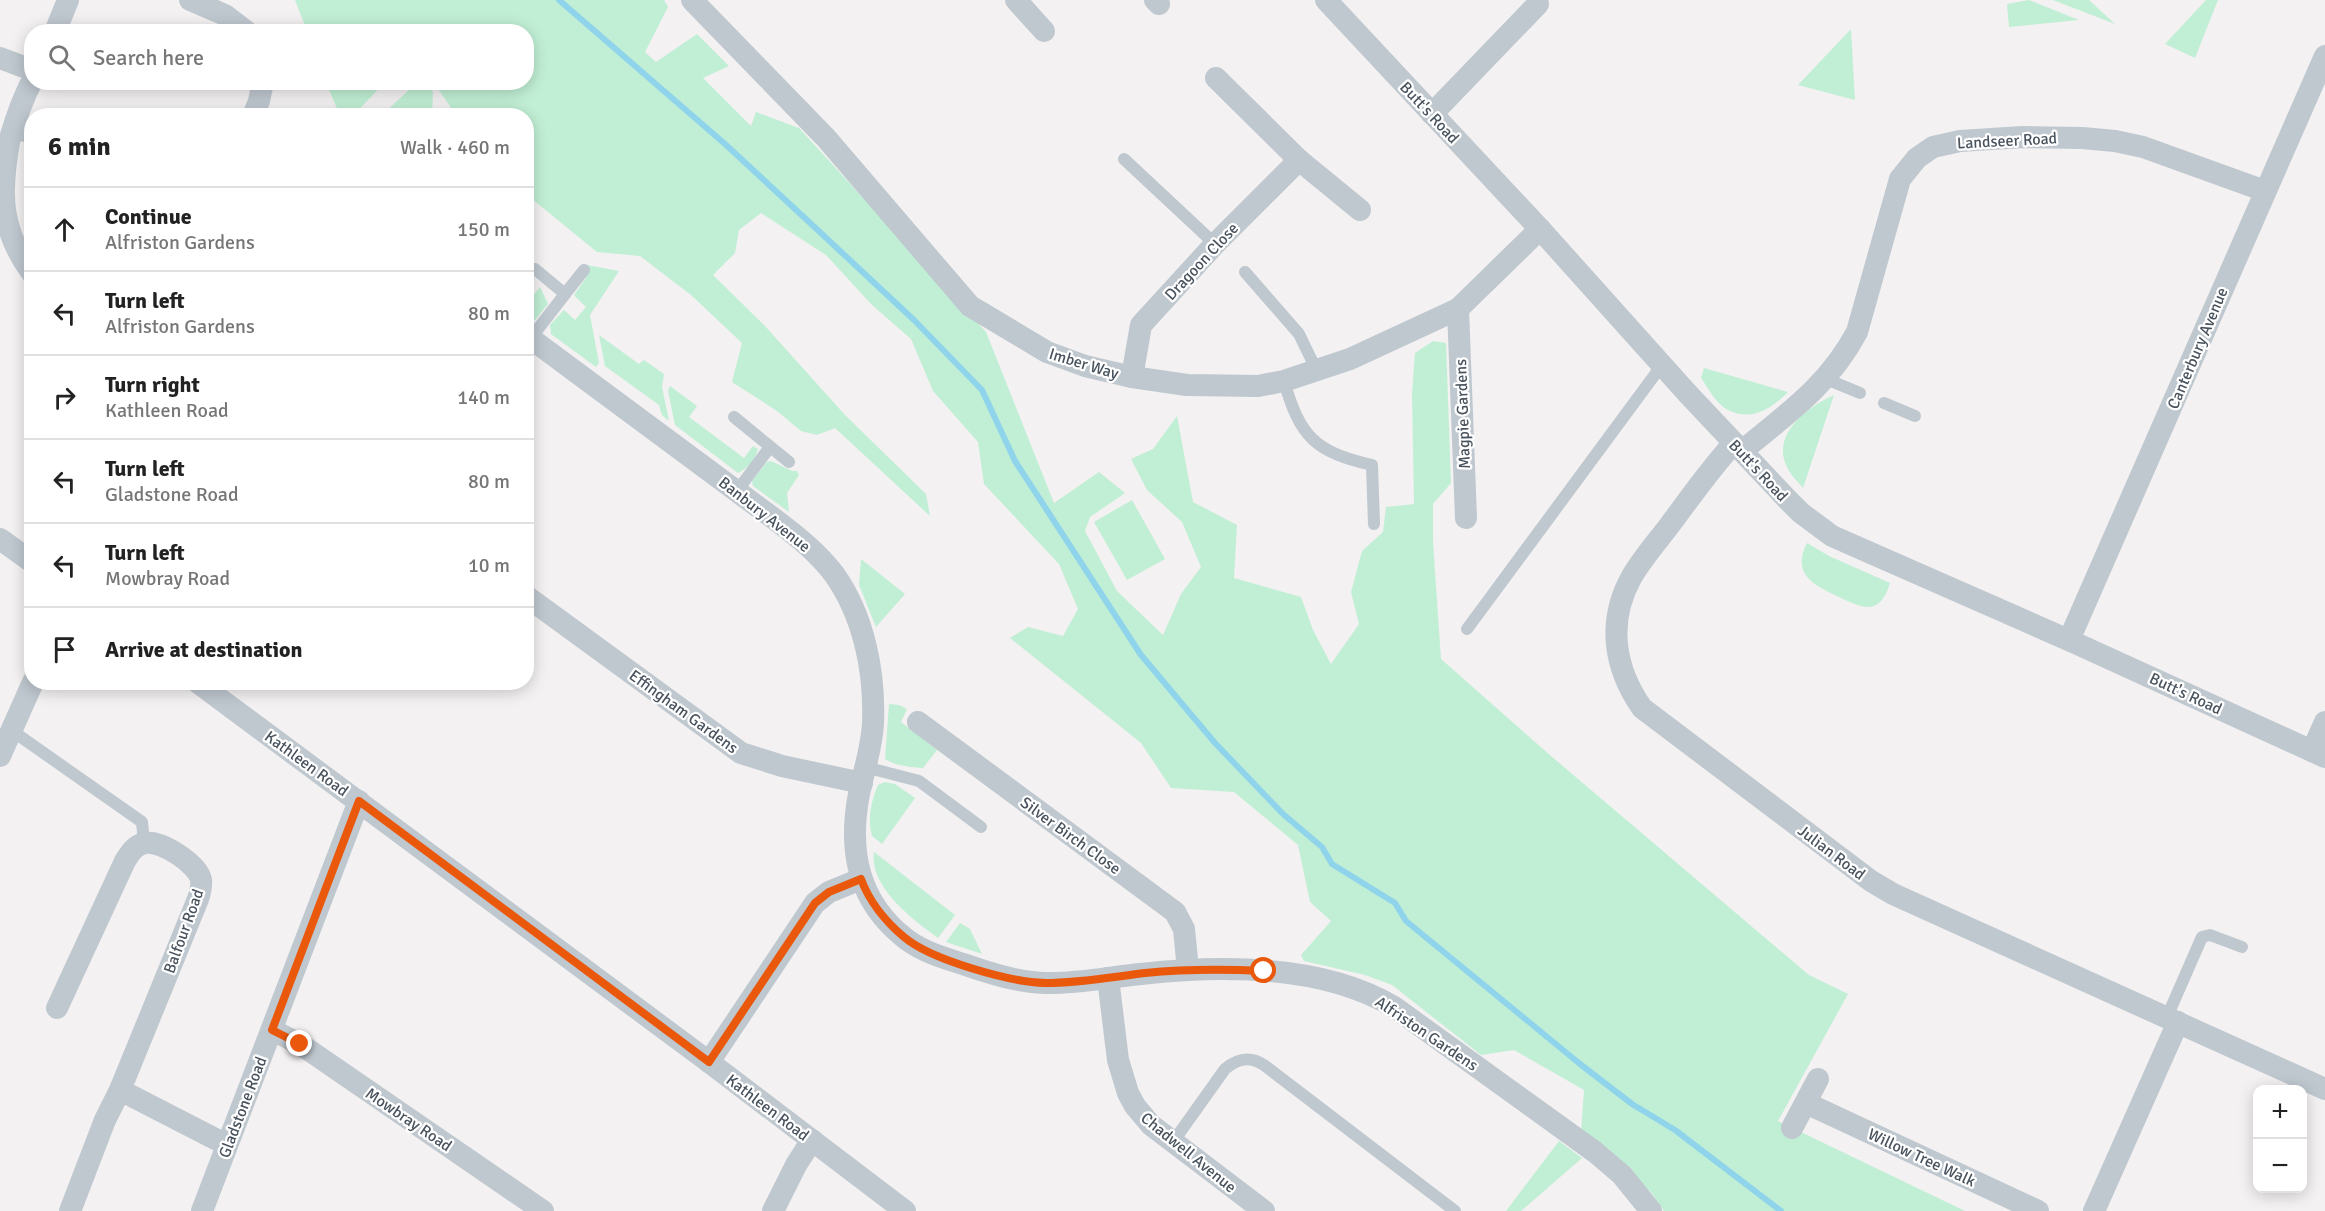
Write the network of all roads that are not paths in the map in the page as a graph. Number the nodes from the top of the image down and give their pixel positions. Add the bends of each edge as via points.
1 (68, 0) edge
2 (190, 0) edge
3 (692, 0) edge
4 (1016, 0) edge
5 (1326, 0) edge
6 (1538, 4) dead end
7 (58, 24) edge
8 (237, 24) edge
9 (1044, 31) dead end
10 (2325, 56) edge
11 (0, 58) edge
12 (24, 67) edge
13 (1216, 78) dead end
14 (30, 90) edge
15 (261, 90) edge
16 (27, 108) edge
17 (256, 108) edge
18 (1432, 114) junction
19 (22, 135) edge
20 (1124, 159) dead end
21 (1299, 160) junction
22 (2265, 191) junction
23 (1360, 210) dead end
24 (1540, 229) junction
25 (1215, 244) junction
26 (24, 263) edge
27 (535, 269) dead end
28 (584, 270) dead end
29 (1245, 272) dead end
30 (565, 294) junction
31 (1458, 309) junction
32 (534, 330) edge
33 (534, 340) edge
34 (1662, 365) junction
35 (1317, 371) junction
36 (1132, 377) junction
37 (1826, 379) junction
38 (1284, 381) junction
39 (1860, 393) dead end
40 (1884, 403) dead end
41 (1915, 416) dead end
42 (734, 417) dead end
43 (770, 447) junction
44 (1738, 447) junction
45 (789, 462) dead end
46 (736, 491) junction
47 (1466, 518) dead end
48 (1374, 524) dead end
49 (0, 539) edge
50 (24, 556) edge
51 (534, 602) edge
52 (1467, 629) dead end
53 (2069, 640) junction
54 (29, 690) edge
55 (208, 690) edge
56 (918, 722) dead end
57 (2325, 722) edge
58 (4, 744) edge
59 (2318, 754) edge
60 (864, 775) junction
61 (359, 801) junction
62 (981, 827) dead end
63 (144, 843) junction
64 (861, 879) junction
65 (2242, 947) dead end
66 (1188, 970) junction
67 (1108, 978) junction
68 (57, 1008) dead end
69 (2172, 1020) junction
70 (272, 1030) junction
71 (709, 1062) junction
72 (1818, 1080) dead end
73 (2325, 1089) edge
74 (120, 1090) junction
75 (1806, 1103) junction
76 (1792, 1128) dead end
77 (812, 1140) junction
78 (1173, 1142) junction
79 (228, 1145) junction
80 (70, 1211) edge
81 (202, 1211) edge
82 (543, 1211) edge
83 (773, 1211) edge
84 (905, 1211) edge
85 (1264, 1211) edge
86 (1455, 1211) edge
87 (1651, 1211) edge
88 (2038, 1211) edge
89 (2094, 1211) edge

1 - 7 street
2 - 8 street
3 - 36 street, Imber Way via 826,138 970,306 1047,352
4 - 9 street
5 - 18 street, Butt's Road
6 - 18 street
10 - 22 street, Canterbury Avenue
11 - 12 street
13 - 21 street
14 - 16 street
15 - 17 street
18 - 24 street, Butt's Road
19 - 26 street via 2,178 1,203 8,232
20 - 25 lane
21 - 23 street
21 - 25 street, Dragoon Close
22 - 37 street, Landseer Road via 2143,147 2115,141 2023,137 1933,147 1917,158 1900,179 1857,332
22 - 53 street, Canterbury Avenue
24 - 31 street, Imber Way
24 - 34 street, Butt's Road
25 - 36 street, Dragoon Close via 1141,325
27 - 30 lane
28 - 30 lane
29 - 35 lane via 1299,334
30 - 32 lane
31 - 35 street, Imber Way
31 - 47 street, Magpie Gardens
33 - 46 street, Banbury Avenue
34 - 44 street, Butt's Road
34 - 52 lane
35 - 38 street, Imber Way
36 - 38 street, Imber Way via 1187,385 1258,386
37 - 39 lane
37 - 44 street, Landseer Road
38 - 48 lane via 1294,415 1307,435 1324,449 1372,465
40 - 41 lane
42 - 43 lane
43 - 45 lane
43 - 46 lane
44 - 53 street, Butt's Road via 1801,513 1832,536
44 - 69 street, Julian Road via 1713,467 1631,577 1620,604 1617,648 1621,671 1642,708 1893,894
46 - 60 street, Banbury Avenue via 811,549 833,573 856,613 868,655 873,701 872,738
49 - 50 street
51 - 60 street, Effingham Gardens via 741,753 770,763
53 - 59 street, Butt's Road
54 - 58 street
55 - 61 street, Kathleen Road
56 - 66 street, Silver Birch Close via 1175,912 1185,929
57 - 59 street
58 - 63 lane via 142,822
60 - 62 lane via 919,781
60 - 64 street, Banbury Avenue via 856,810 855,839
61 - 70 street, Gladstone Road
61 - 71 street, Kathleen Road
63 - 68 street via 136,846 125,861
63 - 74 street, Balfour Road via 163,846 193,865 201,889
64 - 67 street, Alfriston Gardens via 895,929 933,953 1028,981 1059,983
64 - 71 street via 829,892 815,903
65 - 69 lane via 2210,934 2202,937
66 - 67 street, Alfriston Gardens
66 - 87 street, Alfriston Gardens via 1286,974 1378,998 1606,1161
67 - 78 street, Chadwell Avenue via 1118,1060 1128,1093 1143,1117
69 - 73 street, Julian Road
69 - 89 street
70 - 79 street, Gladstone Road
70 - 82 street, Mowbray Road via 300,1044
71 - 77 street, Kathleen Road
72 - 75 street
74 - 79 street
74 - 80 street, Balfour Road
75 - 76 street
75 - 88 street, Willow Tree Walk
77 - 83 street
77 - 84 street, Kathleen Road
78 - 85 street, Chadwell Avenue
78 - 86 lane via 1225,1069 1237,1060 1251,1059
79 - 81 street, Gladstone Road

